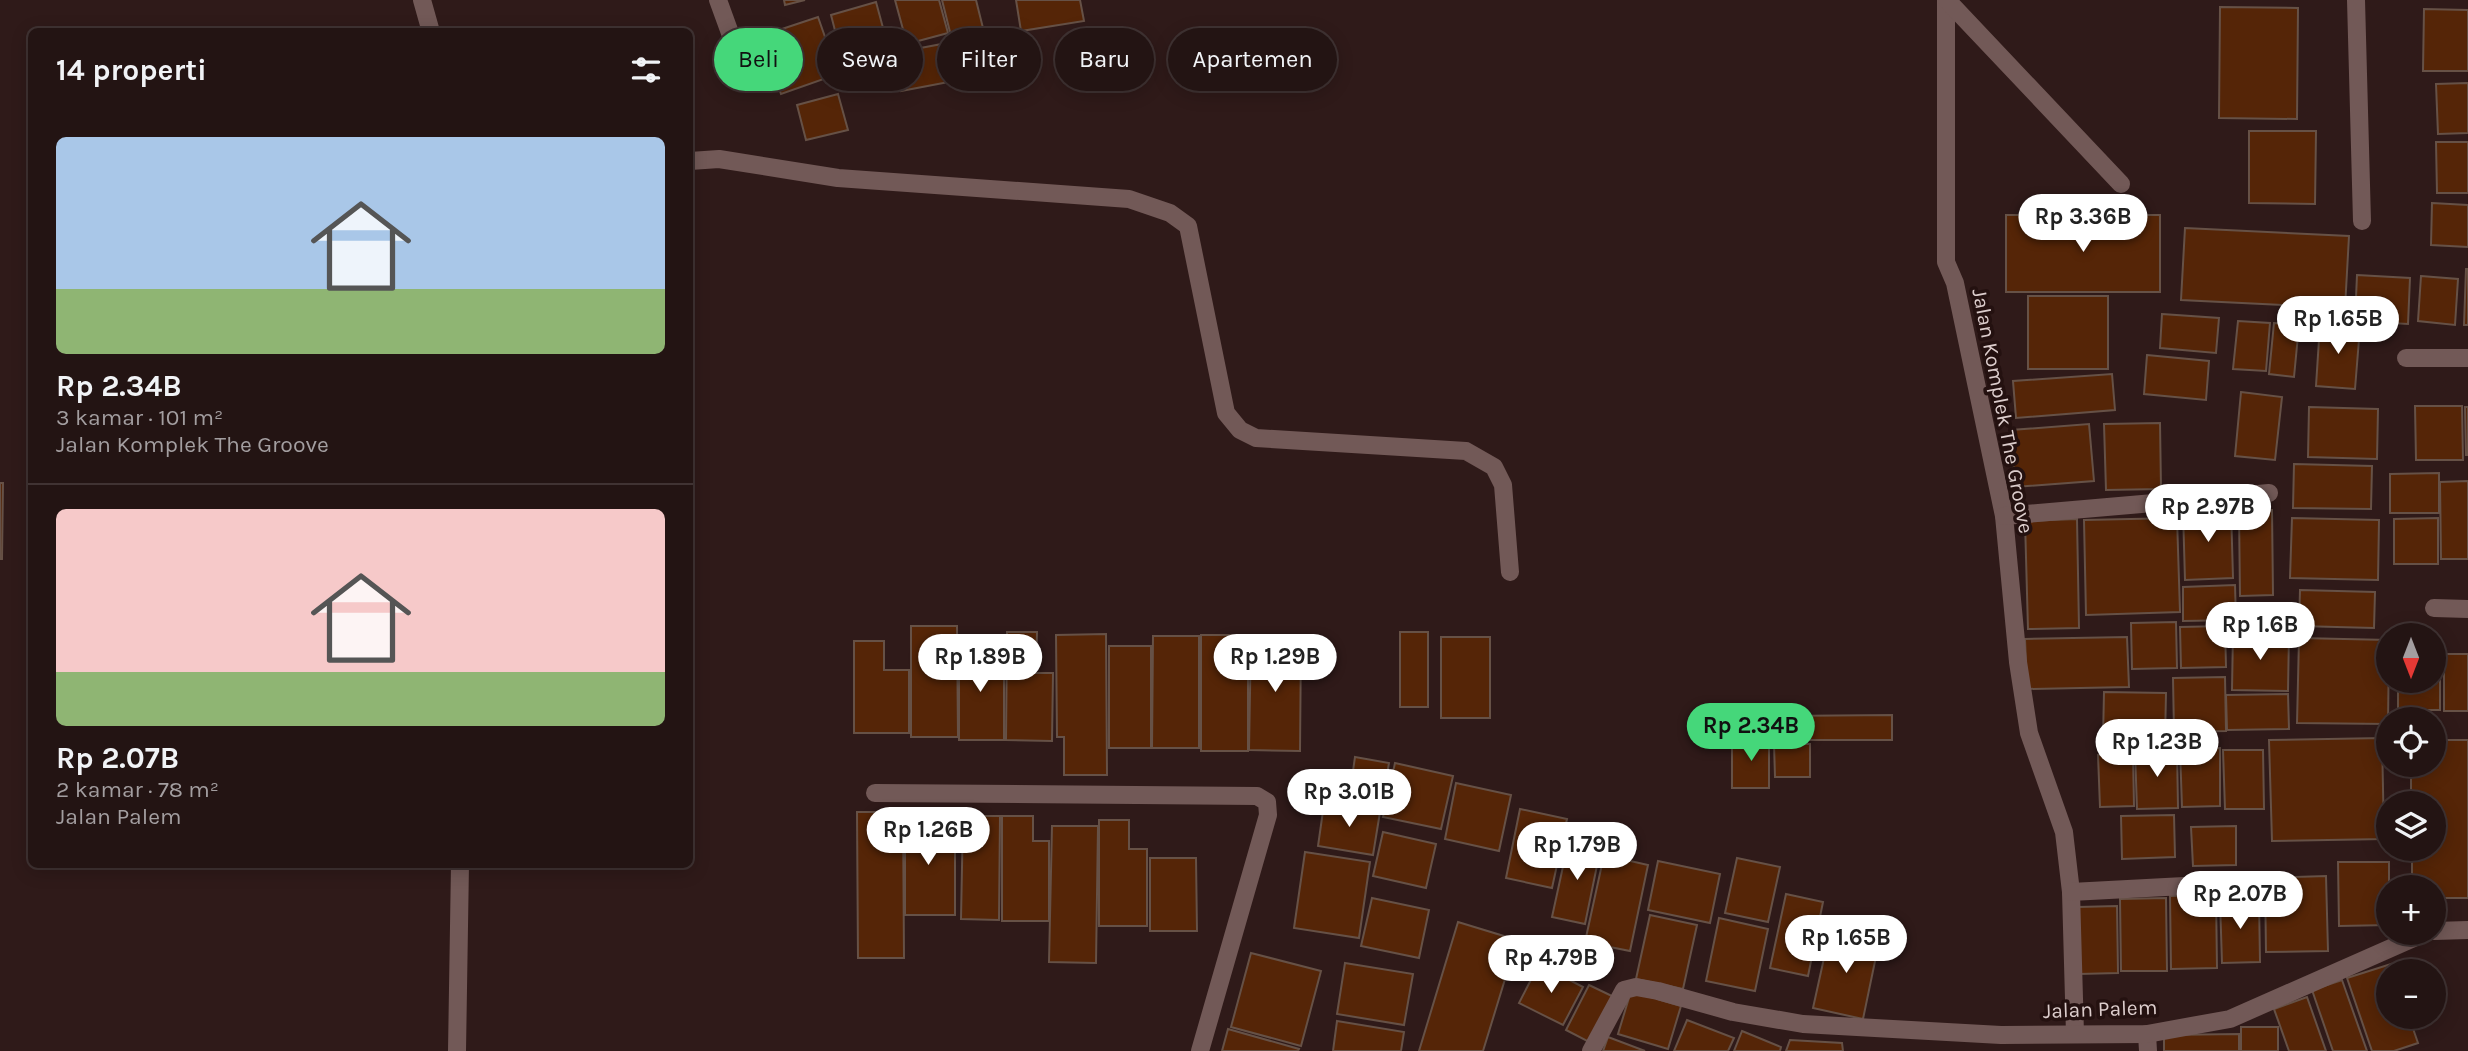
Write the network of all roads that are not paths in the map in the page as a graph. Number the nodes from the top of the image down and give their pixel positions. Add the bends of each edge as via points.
1 (422, 0) edge
2 (718, 0) edge
3 (1947, 0) edge
4 (2356, 0) edge
5 (430, 28) edge
6 (728, 28) edge
7 (693, 161) edge
8 (2120, 184) dead end
9 (2362, 221) dead end
10 (2406, 358) dead end
11 (2468, 358) edge
12 (2269, 493) dead end
13 (2004, 516) junction
14 (1510, 572) dead end
15 (2434, 608) dead end
16 (2468, 609) edge
17 (875, 793) dead end
18 (460, 868) edge
19 (2241, 883) dead end
20 (2071, 892) junction
21 (2468, 930) edge
22 (2446, 931) edge
23 (2398, 945) edge
24 (2075, 1034) junction
25 (2147, 1042) edge
26 (457, 1051) edge
27 (1200, 1051) edge
28 (1591, 1051) edge

1 - 5 street
2 - 6 street
3 - 8 street
3 - 13 street, Jalan Komplek The Groove via 1946,262 1955,283
4 - 9 street
7 - 14 street via 719,159 838,178 1129,200 1170,213 1188,226 1226,413 1240,430 1256,438 1466,451 1494,467 1503,485
10 - 11 street
12 - 13 street
13 - 20 street, Jalan Komplek The Groove via 2029,733 2064,832
15 - 16 street
17 - 27 street via 1257,796 1267,802 1268,815
18 - 26 street
19 - 20 street
20 - 24 street, Jalan Komplek The Groove
21 - 22 street
23 - 25 street, Jalan Palem via 2230,1019
24 - 25 street, Jalan Palem
24 - 28 street, Jalan Palem via 2001,1035 1803,1024 1636,988 1624,990

